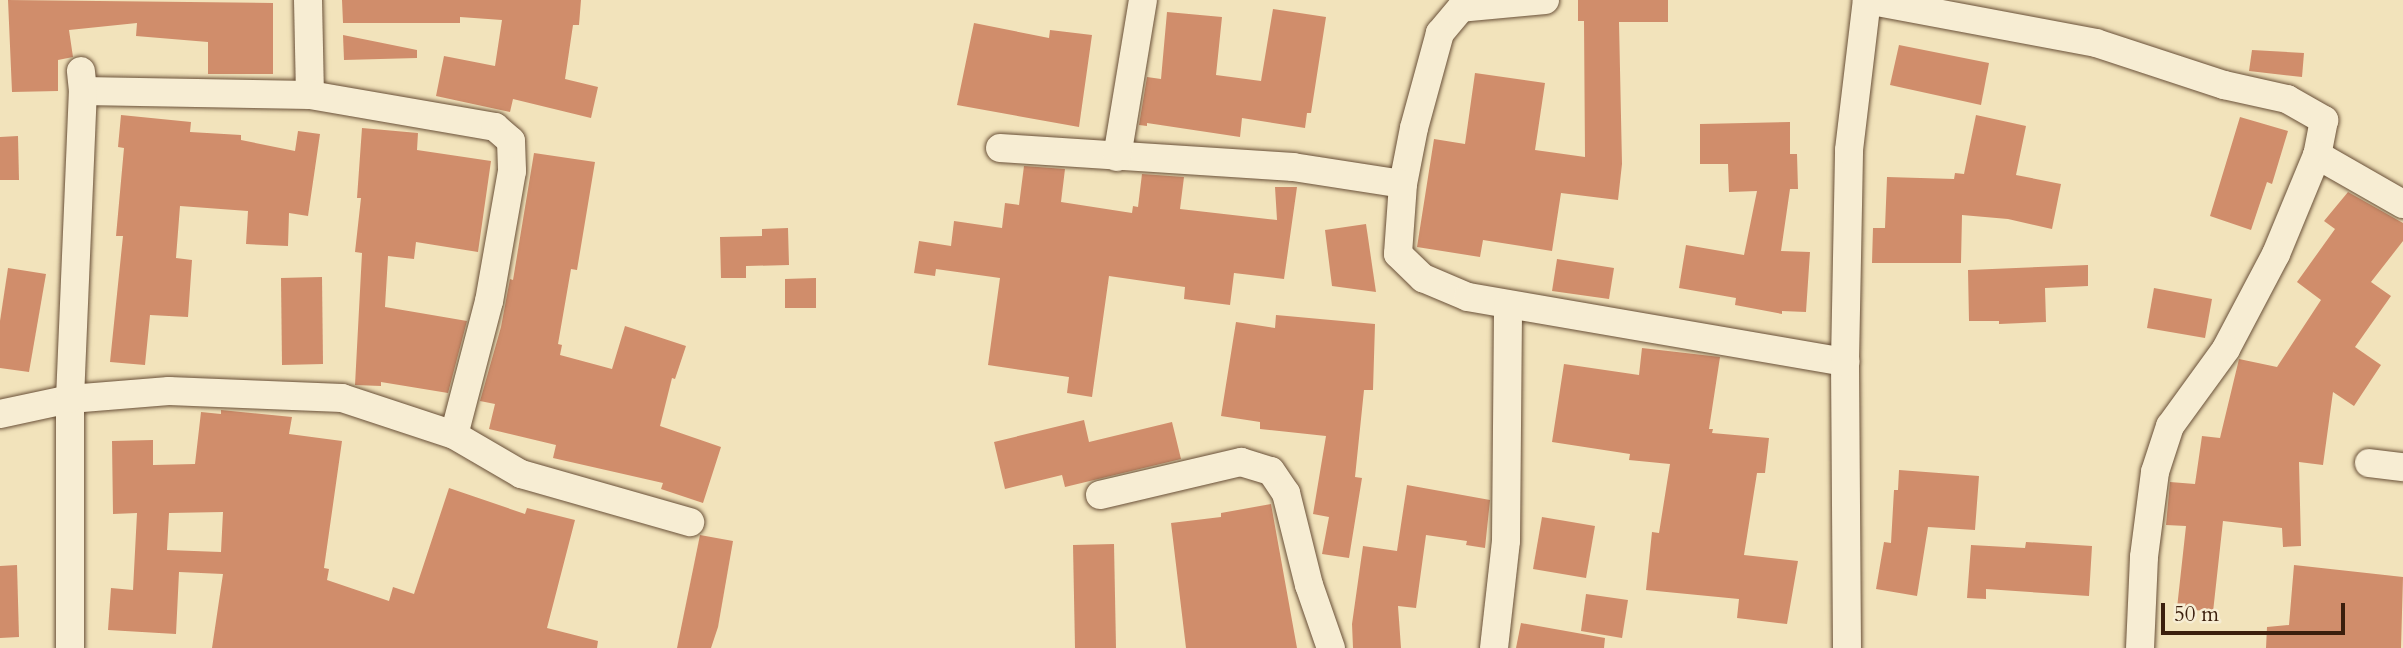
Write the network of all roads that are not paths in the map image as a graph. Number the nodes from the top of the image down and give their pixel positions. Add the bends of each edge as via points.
1 (308, 0) edge
2 (1143, 0) edge
3 (1545, 0) edge
4 (1867, 0) edge
5 (310, 94) junction
6 (1000, 148) dead end
7 (2317, 155) junction
8 (1117, 157) junction
9 (1403, 184) junction
10 (2403, 204) edge
11 (1508, 304) junction
12 (1845, 362) junction
13 (70, 399) junction
14 (0, 414) edge
15 (454, 435) junction
16 (2370, 463) dead end
17 (2403, 467) edge
18 (1100, 495) dead end
19 (690, 522) dead end
20 (70, 648) edge
21 (1332, 648) edge
22 (1494, 648) edge
23 (1847, 648) edge
24 (2140, 648) edge

1 - 5 street
2 - 8 street
3 - 9 street via 1461,8 1440,33
4 - 7 street via 2096,43 2224,85 2287,100 2324,120
4 - 12 street via 1849,150
5 - 13 street via 82,81
5 - 15 street via 495,127 511,141 512,171 489,301
6 - 8 street
7 - 10 street
7 - 24 street via 2276,254 2232,337 2170,426 2154,472
8 - 9 street via 1293,167
9 - 11 street via 1398,254 1423,278 1468,298
11 - 12 street
11 - 22 street via 1506,541
12 - 23 street
13 - 14 street
13 - 15 street via 169,391 342,398
13 - 20 street
15 - 19 street via 521,474
16 - 17 street
18 - 21 street via 1241,461 1271,471 1286,493 1309,585

